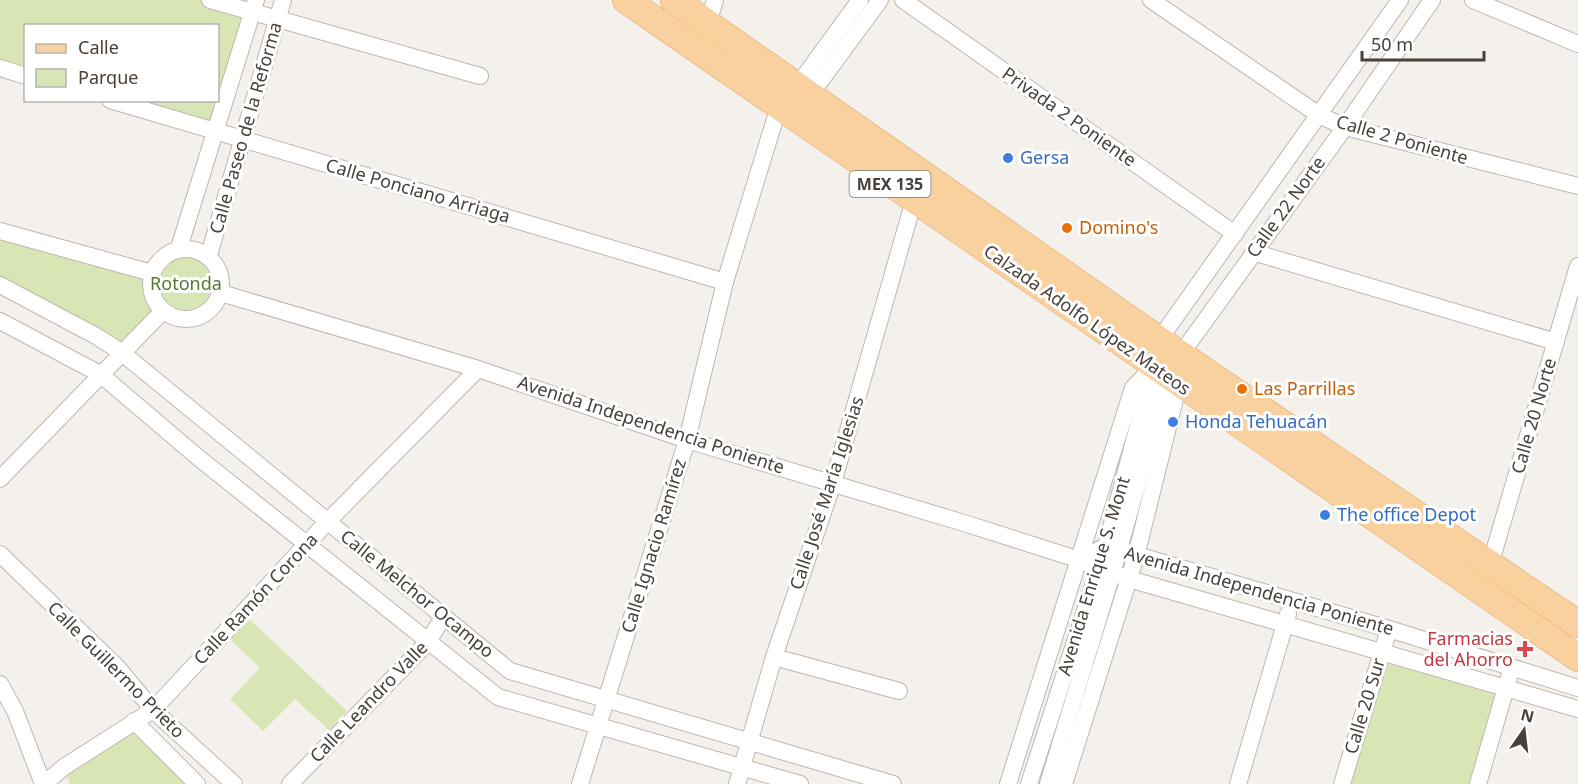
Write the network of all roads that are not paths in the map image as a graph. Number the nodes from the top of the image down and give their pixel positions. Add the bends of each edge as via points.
1 (210, 0) edge
2 (283, 0) edge
3 (626, 0) edge
4 (674, 0) edge
5 (860, 0) edge
6 (880, 0) edge
7 (903, 0) edge
8 (1151, 0) edge
9 (1400, 0) edge
10 (1432, 0) edge
11 (1473, 0) edge
12 (254, 6) edge
13 (711, 12) edge
14 (277, 20) junction
15 (1578, 44) edge
16 (0, 68) edge
17 (24, 75) edge
18 (480, 76) dead end
19 (805, 90) junction
20 (117, 102) edge
21 (785, 111) junction
22 (1319, 115) junction
23 (1345, 127) junction
24 (214, 131) junction
25 (242, 139) junction
26 (1578, 186) edge
27 (914, 200) junction
28 (0, 231) edge
29 (1235, 234) junction
30 (179, 248) junction
31 (1253, 252) junction
32 (209, 255) junction
33 (1578, 266) edge
34 (152, 273) junction
35 (725, 282) junction
36 (0, 285) edge
37 (221, 293) junction
38 (163, 311) junction
39 (0, 321) edge
40 (1556, 342) junction
41 (121, 352) junction
42 (1168, 364) junction
43 (478, 369) junction
44 (100, 374) junction
45 (687, 440) junction
46 (0, 479) edge
47 (833, 483) junction
48 (328, 521) junction
49 (306, 544) junction
50 (1113, 548) junction
51 (0, 554) edge
52 (1136, 556) junction
53 (1080, 560) junction
54 (1491, 565) junction
55 (1105, 571) junction
56 (1129, 579) junction
57 (1291, 602) junction
58 (444, 616) junction
59 (1285, 624) junction
60 (1578, 624) edge
61 (1389, 629) junction
62 (427, 643) junction
63 (1382, 653) junction
64 (774, 657) junction
65 (1578, 658) edge
66 (1512, 668) junction
67 (0, 684) edge
68 (1506, 688) junction
69 (1578, 688) edge
70 (899, 691) dead end
71 (605, 701) junction
72 (1578, 709) edge
73 (153, 710) junction
74 (134, 721) junction
75 (597, 726) junction
76 (750, 742) junction
77 (64, 767) junction
78 (742, 767) junction
79 (43, 784) edge
80 (70, 784) edge
81 (197, 784) edge
82 (234, 784) edge
83 (290, 784) edge
84 (580, 784) edge
85 (737, 784) edge
86 (800, 784) edge
87 (893, 784) edge
88 (1008, 784) edge
89 (1029, 784) edge
90 (1048, 784) edge
91 (1064, 784) edge
92 (1238, 784) edge
93 (1342, 784) edge
94 (1478, 784) edge

1 - 12 street
2 - 14 street, Calle Paseo de la Reforma
3 - 21 main road, Calzada Adolfo López Mateos / MEX 135
4 - 13 main road, Calzada Adolfo López Mateos / MEX 135
5 - 19 street
6 - 19 street
7 - 29 street, Privada 2 Poniente
8 - 22 street, Calle 2 Poniente
9 - 22 street, Calle 22 Norte
10 - 23 street, Calle 22 Norte
11 - 15 street
12 - 14 street
12 - 24 street, Calle Paseo de la Reforma
13 - 19 main road, Calzada Adolfo López Mateos / MEX 135
14 - 18 street
14 - 25 street, Calle Paseo de la Reforma
16 - 17 street
19 - 21 street
19 - 42 main road, Calzada Adolfo López Mateos / MEX 135
20 - 24 street, Calle Ponciano Arriaga
21 - 27 main road, Calzada Adolfo López Mateos / MEX 135
21 - 35 street, Calle Ignacio Ramírez via 771,132
22 - 23 street, Calle 2 Poniente
22 - 29 street, Calle 22 Norte
23 - 26 street, Calle 2 Poniente
23 - 31 street, Calle 22 Norte
24 - 25 street, Calle Ponciano Arriaga
24 - 30 street, Calle Paseo de la Reforma
25 - 32 street, Calle Paseo de la Reforma
25 - 35 street, Calle Ponciano Arriaga
27 - 42 main road, Calzada Adolfo López Mateos / MEX 135
27 - 47 street, Calle José María Iglesias
28 - 34 street
29 - 42 street, Calle 22 Norte
30 - 32 street
30 - 34 street via 162,257
31 - 40 street
31 - 42 street, Calle 22 Norte
32 - 37 street via 220,272
33 - 40 street, Calle 20 Norte
34 - 38 street via 152,294
35 - 45 street, Calle Ignacio Ramírez
36 - 41 street, Calle Melchor Ocampo
37 - 38 street via 213,309 198,318 179,319
37 - 43 street, Avenida Independencia Poniente
38 - 41 street
39 - 44 street, Calle Melchor Ocampo
40 - 54 street, Calle 20 Norte
41 - 44 street
41 - 48 street, Calle Melchor Ocampo
42 - 50 street, Avenida Enrique S. Mont
42 - 52 street
42 - 53 street via 1135,382
42 - 54 main road, Calzada Adolfo López Mateos / MEX 135
42 - 65 main road, Calzada Adolfo López Mateos / MEX 135
43 - 45 street, Avenida Independencia Poniente
43 - 48 street, Calle Ramón Corona
44 - 46 street
44 - 49 street, Calle Melchor Ocampo
45 - 47 street, Avenida Independencia Poniente
45 - 71 street, Calle Ignacio Ramírez
47 - 53 street, Avenida Independencia Poniente
47 - 64 street, Calle José María Iglesias
48 - 49 street, Calle Ramón Corona
48 - 58 street, Calle Melchor Ocampo
49 - 62 street, Calle Melchor Ocampo
49 - 73 street, Calle Ramón Corona
50 - 52 street, Avenida Independencia Poniente
50 - 53 street, Avenida Independencia Poniente
50 - 55 street, Avenida Enrique S. Mont
51 - 73 street, Calle Guillermo Prieto via 118,668
52 - 56 street
52 - 57 street, Avenida Independencia Poniente
53 - 55 street, Avenida Independencia Poniente
53 - 88 street
54 - 60 main road, Calzada Adolfo López Mateos / MEX 135
55 - 56 street, Avenida Independencia Poniente
55 - 89 street, Avenida Enrique S. Mont
55 - 90 street, Avenida Enrique S. Mont
56 - 59 street, Avenida Independencia Poniente
56 - 91 street
57 - 59 street
57 - 61 street, Avenida Independencia Poniente
58 - 62 street, Calle Leandro Valle
58 - 71 street, Calle Melchor Ocampo via 510,671
59 - 63 street, Avenida Independencia Poniente
59 - 92 street
61 - 63 street, Calle 20 Sur
61 - 66 street, Avenida Independencia Poniente
62 - 75 street, Calle Melchor Ocampo via 498,697
62 - 83 street, Calle Leandro Valle
63 - 68 street, Avenida Independencia Poniente
63 - 93 street, Calle 20 Sur
64 - 70 street
64 - 76 street, Calle José María Iglesias
66 - 68 street
66 - 69 street, Avenida Independencia Poniente
67 - 79 street via 15,711
68 - 72 street, Avenida Independencia Poniente
68 - 94 street
71 - 75 street, Calle Ignacio Ramírez
71 - 76 street, Calle Melchor Ocampo
73 - 74 street, Calle Ramón Corona
73 - 82 street, Calle Guillermo Prieto
74 - 77 street, Calle Ramón Corona
74 - 81 street, Calle Guillermo Prieto
75 - 78 street, Calle Melchor Ocampo
75 - 84 street, Calle Ignacio Ramírez
76 - 78 street, Calle José María Iglesias
76 - 87 street, Calle Melchor Ocampo
77 - 79 street, Calle Ramón Corona
77 - 80 street
78 - 85 street, Calle José María Iglesias
78 - 86 street, Calle Melchor Ocampo

